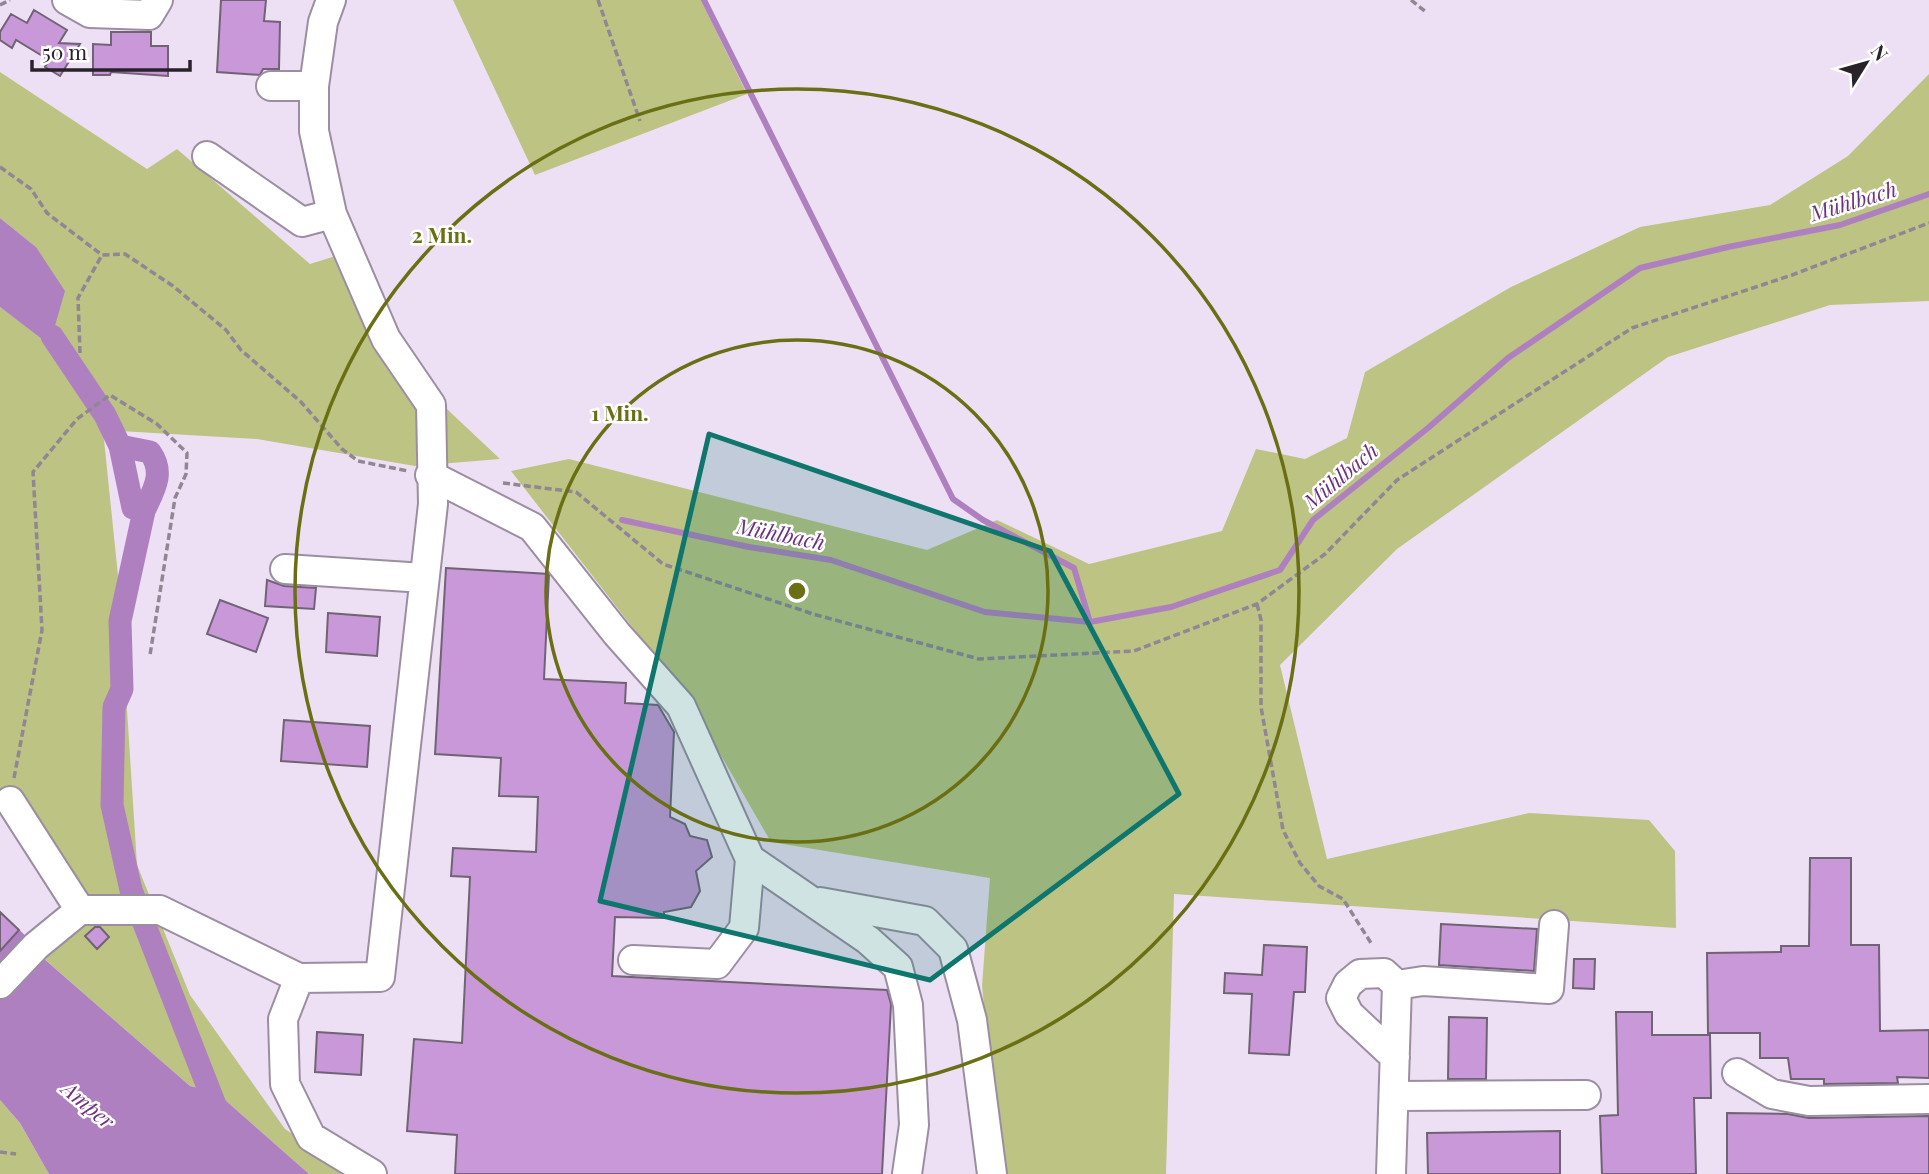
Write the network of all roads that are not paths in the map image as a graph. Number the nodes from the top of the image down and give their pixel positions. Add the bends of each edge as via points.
1 (67, 0) edge
2 (158, 0) edge
3 (331, 0) edge
4 (271, 86) dead end
5 (314, 86) junction
6 (207, 156) dead end
7 (332, 214) junction
8 (430, 475) junction
9 (285, 569) dead end
10 (422, 584) junction
11 (10, 801) road end
12 (750, 859) junction
13 (812, 901) junction
14 (80, 910) junction
15 (1554, 925) dead end
16 (633, 960) dead end
17 (299, 978) junction
18 (0, 984) edge
19 (1396, 985) junction
20 (1395, 1057) junction
21 (1737, 1073) dead end
22 (1394, 1096) junction
23 (1586, 1096) dead end
24 (1929, 1099) edge
25 (372, 1174) edge
26 (907, 1174) edge
27 (992, 1174) edge
28 (1391, 1174) edge

1 - 2 street via 90,13 149,15
3 - 5 street via 323,22
4 - 5 street
5 - 7 street via 314,131
6 - 7 street via 302,222
7 - 8 street via 386,339 431,405
8 - 10 street via 433,504
8 - 12 street via 532,527 681,706
9 - 10 street
10 - 17 street via 380,978
11 - 14 street
12 - 13 street
12 - 16 street via 744,928 717,964
13 - 26 street via 898,967 908,1005 913,1098
13 - 27 street via 925,921 953,949 972,1020
14 - 17 street via 160,910
14 - 18 street
15 - 19 street via 1549,989 1432,981
17 - 25 street via 284,1018 285,1084 311,1137
19 - 20 street
19 - 20 street via 1384,973 1360,974 1348,984 1341,999 1349,1014
20 - 22 street
21 - 24 street via 1772,1094 1808,1101
22 - 23 street
22 - 28 street

